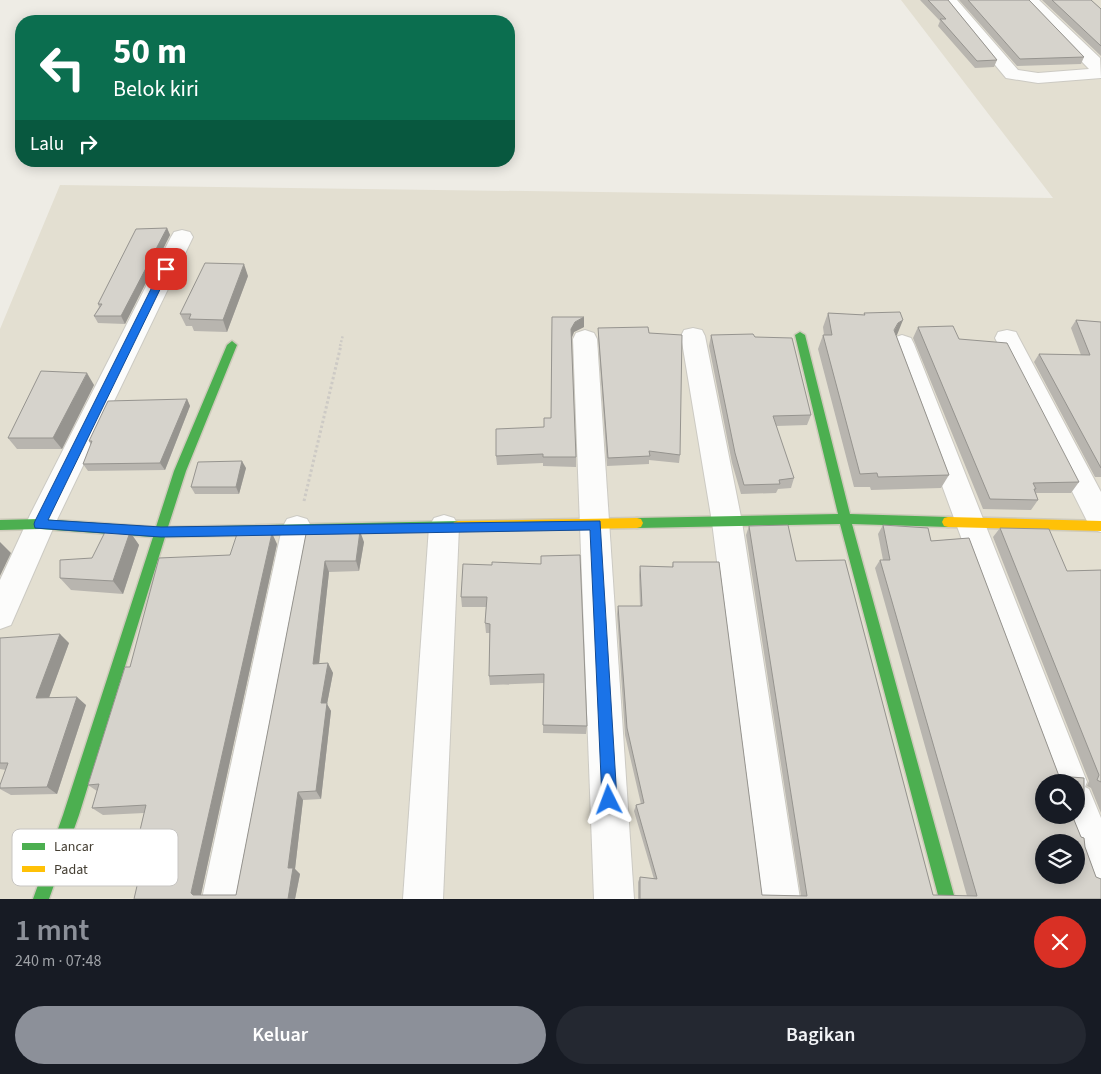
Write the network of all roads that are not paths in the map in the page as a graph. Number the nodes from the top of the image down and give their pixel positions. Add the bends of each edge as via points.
1 (949, 0) edge
2 (1030, 0) edge
3 (182, 237) dead end
4 (800, 334) dead end
5 (693, 336) dead end
6 (1007, 338) dead end
7 (585, 339) dead end
8 (902, 344) dead end
9 (232, 345) dead end
10 (844, 519) junction
11 (1101, 520) edge
12 (970, 521) junction
13 (727, 522) junction
14 (40, 524) junction
15 (0, 525) edge
16 (596, 525) junction
17 (1101, 526) edge
18 (298, 528) junction
19 (444, 528) junction
20 (161, 532) junction
21 (0, 615) edge
22 (1066, 774) edge
23 (1084, 824) edge
24 (66, 829) edge
25 (1101, 867) edge
26 (46, 886) edge
27 (41, 899) edge
28 (222, 899) edge
29 (423, 899) edge
30 (614, 899) edge
31 (780, 899) edge
32 (947, 899) edge

1 - 2 street via 1012,74 1038,78 1099,72 1094,62
3 - 14 street
4 - 10 street
5 - 13 street
6 - 11 street
7 - 16 street
8 - 12 street
9 - 20 street via 180,470
10 - 12 street
10 - 13 street
10 - 32 street
12 - 17 street
12 - 22 street
13 - 16 street
13 - 31 street
14 - 15 street
14 - 20 street
14 - 21 street
16 - 19 street
16 - 30 street
18 - 19 street
18 - 20 street
18 - 28 street
19 - 29 street
20 - 24 street
23 - 25 street
26 - 27 street

